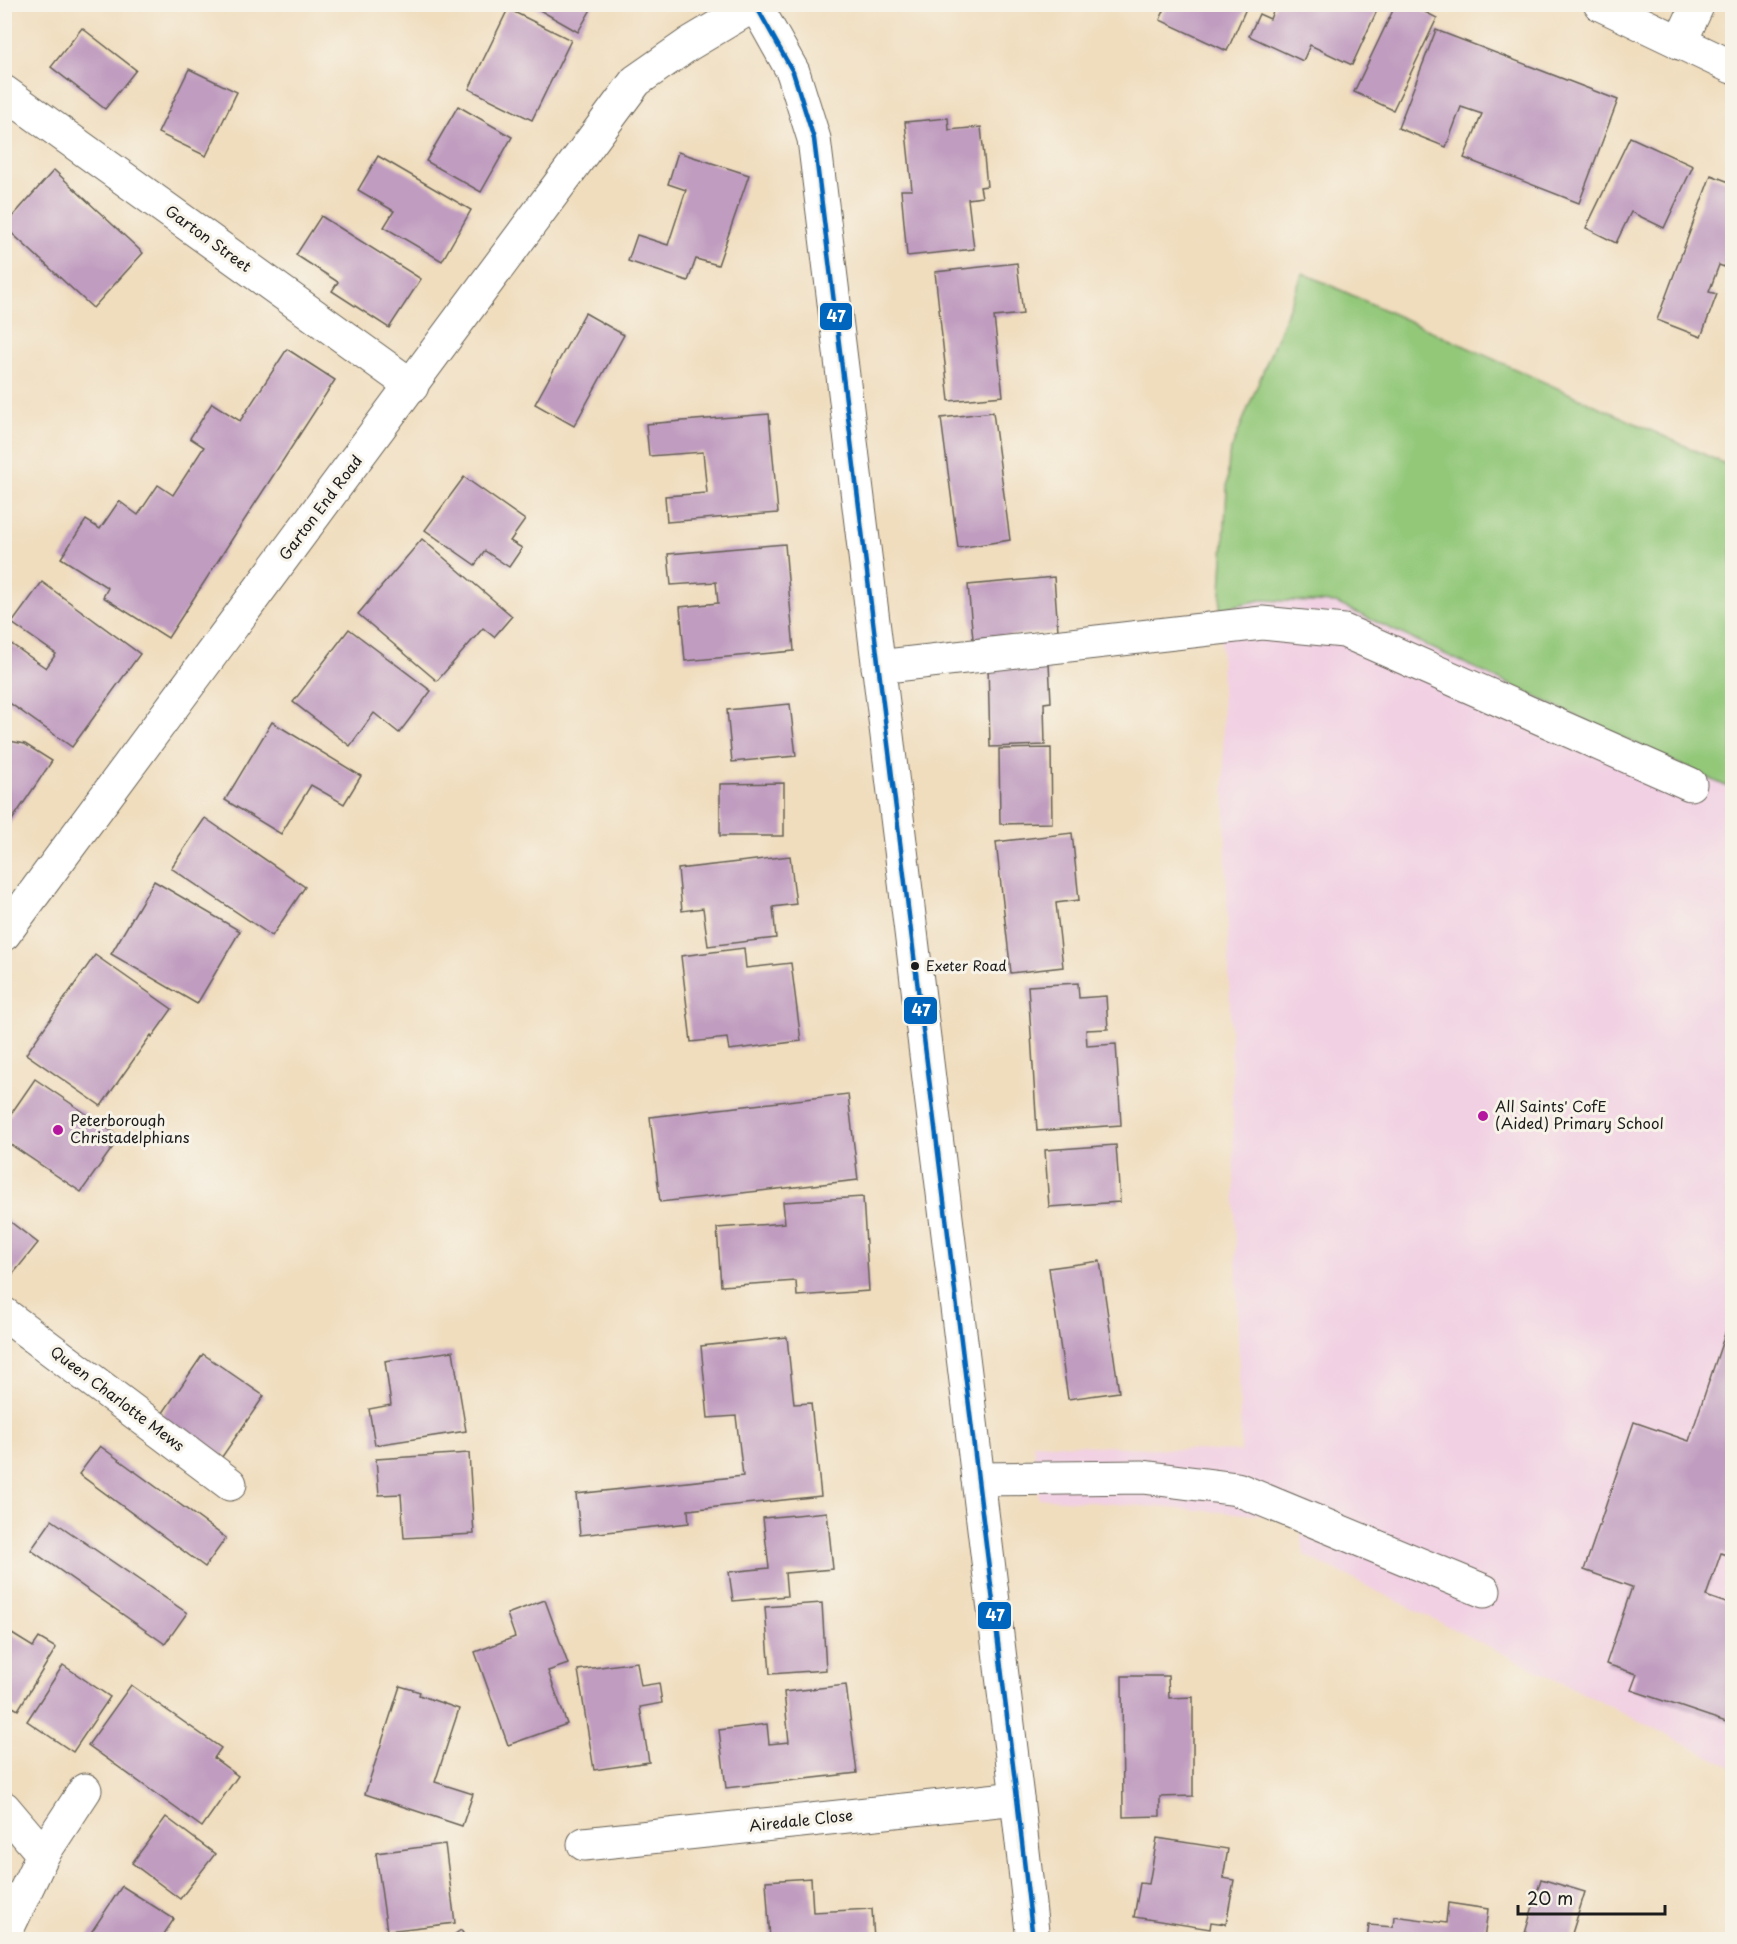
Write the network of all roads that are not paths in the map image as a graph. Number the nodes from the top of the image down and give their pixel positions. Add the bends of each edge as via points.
1 (1600, 4) edge
2 (1698, 4) edge
3 (755, 5) edge
4 (1680, 43) junction
5 (1732, 67) edge
6 (4, 92) edge
7 (412, 386) junction
8 (878, 667) junction
9 (1690, 784) dead end
10 (4, 934) edge
11 (4, 1314) edge
12 (978, 1479) junction
13 (230, 1484) dead end
14 (1484, 1591) dead end
15 (85, 1790) dead end
16 (1017, 1798) junction
17 (4, 1808) edge
18 (584, 1844) dead end
19 (43, 1854) junction
20 (4, 1936) edge
21 (1033, 1940) edge

1 - 4 street
2 - 4 street
3 - 7 street, Garton End Road via 636,81
3 - 8 street via 793,72 814,139
4 - 5 street
6 - 7 street, Garton Street
7 - 10 street, Garton End Road
8 - 9 street via 1262,622 1344,631
8 - 12 street
11 - 13 street, Queen Charlotte Mews
12 - 14 street via 1143,1477 1238,1489
12 - 16 street
15 - 19 street
16 - 18 street, Airedale Close
16 - 21 street
17 - 19 street
19 - 20 street

